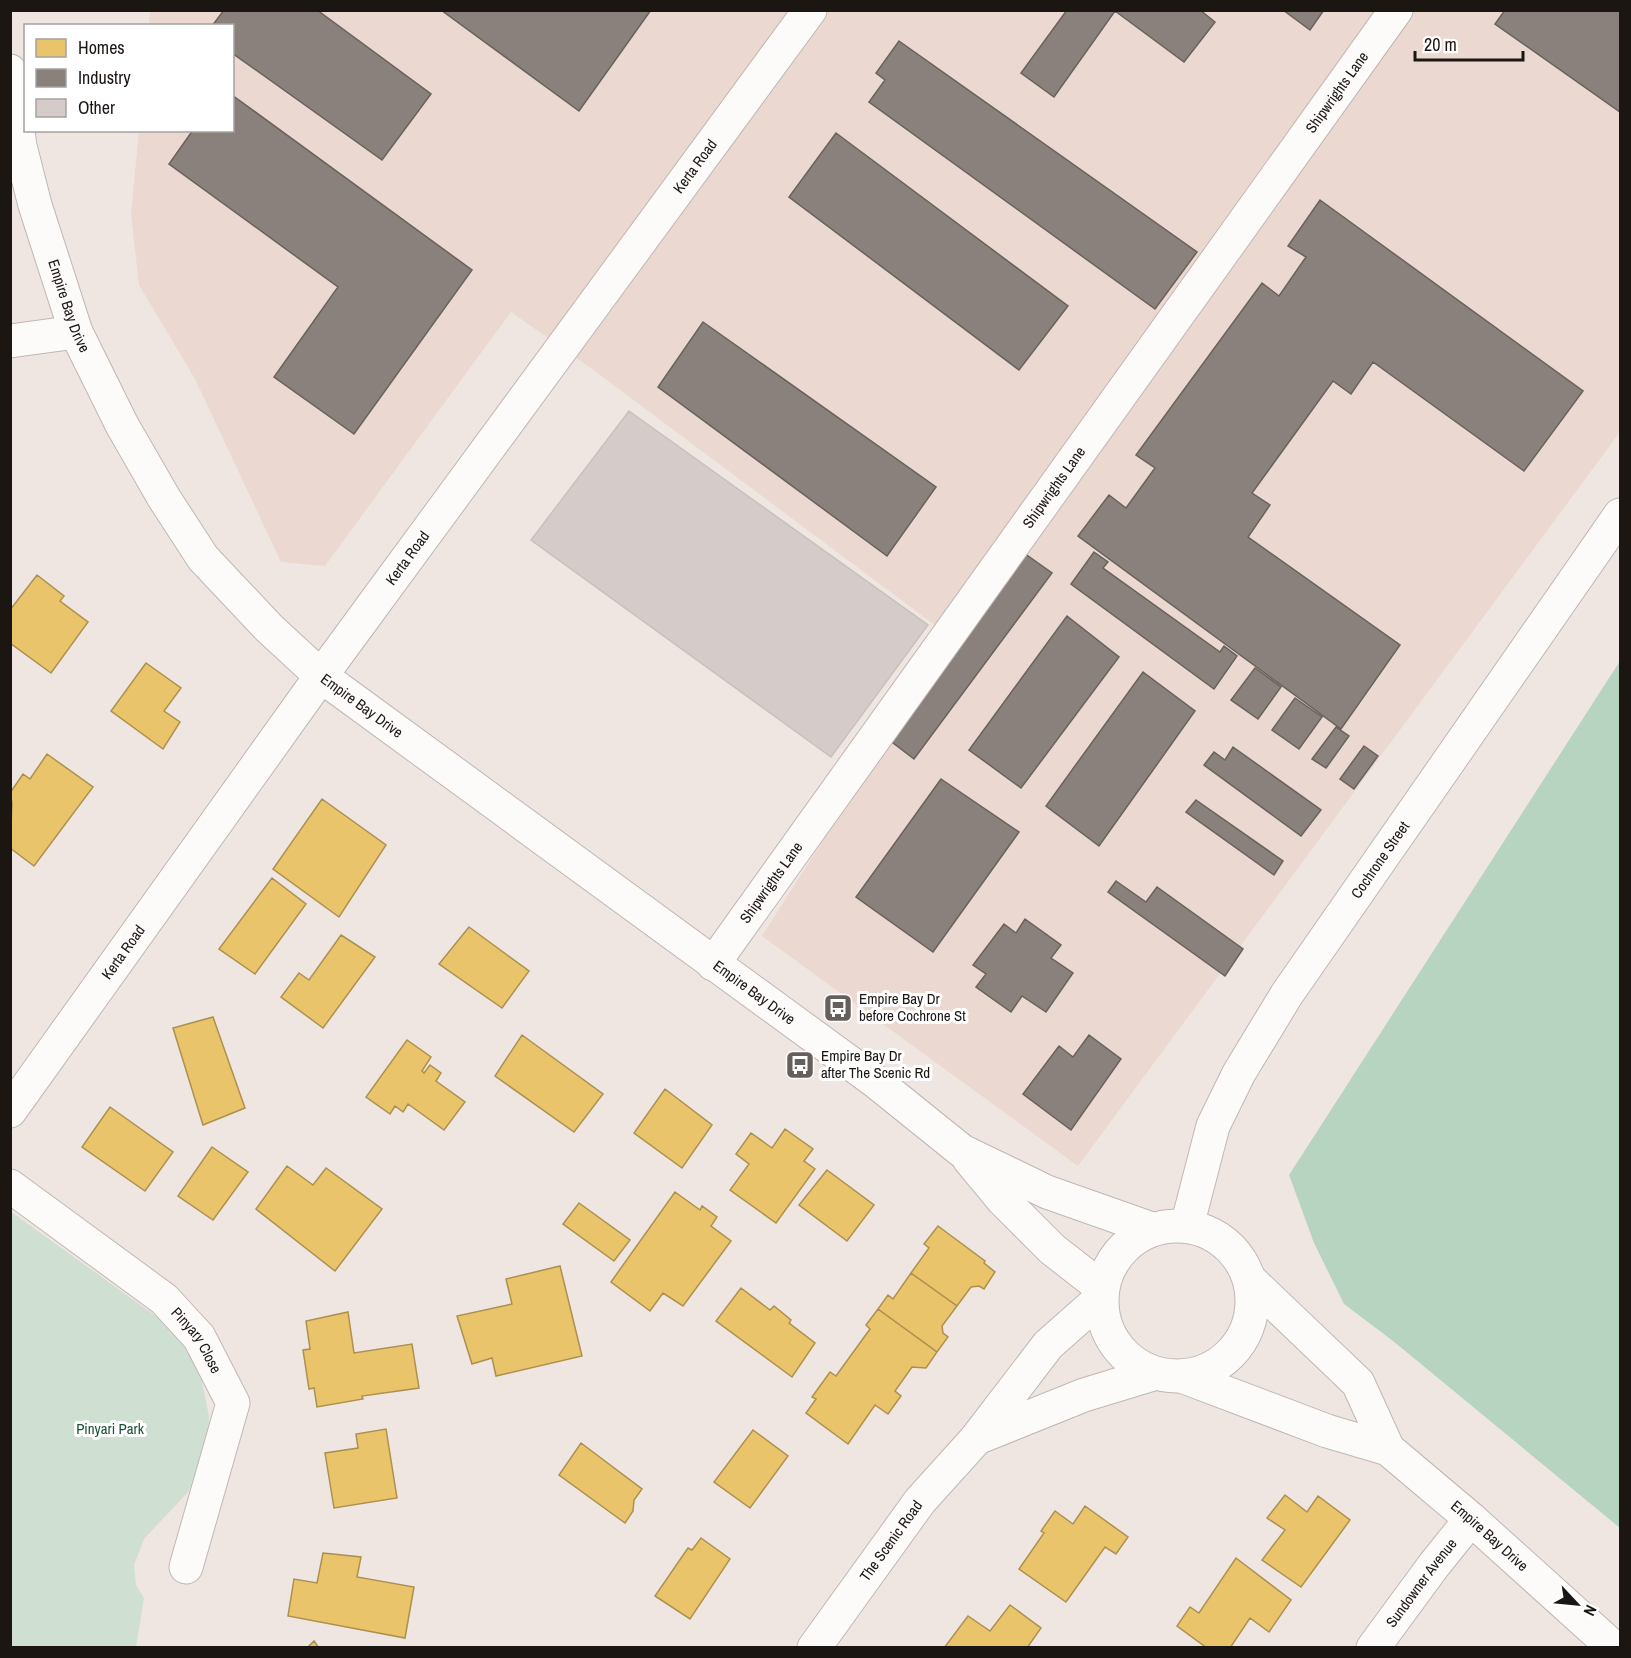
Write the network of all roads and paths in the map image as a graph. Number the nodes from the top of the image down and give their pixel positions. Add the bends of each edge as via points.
1 (810, 10) edge
2 (1396, 10) edge
3 (10, 71) edge
4 (76, 332) junction
5 (10, 341) edge
6 (1620, 515) edge
7 (321, 676) junction
8 (713, 963) junction
9 (10, 1111) edge
10 (962, 1151) junction
11 (10, 1186) edge
12 (1187, 1226) junction
13 (1152, 1229) junction
14 (1250, 1280) junction
15 (1102, 1293) junction
16 (1168, 1375) junction
17 (976, 1439) junction
18 (1388, 1449) junction
19 (1471, 1519) junction
20 (186, 1567) dead end
21 (814, 1647) edge
22 (1373, 1647) edge
23 (1614, 1647) edge

1 - 7 main road, Kerta Road
2 - 8 main road, Shipwrights Lane
3 - 4 main road, Empire Bay Drive via 25,166
4 - 5 main road
4 - 7 main road, Empire Bay Drive via 128,436 203,558
6 - 12 main road, Cochrone Street via 1287,994 1239,1073 1213,1126
7 - 8 main road, Empire Bay Drive
7 - 9 main road, Kerta Road
8 - 10 main road, Empire Bay Drive
10 - 13 main road, Empire Bay Drive via 1047,1192
10 - 15 main road, Empire Bay Drive via 1003,1200
11 - 20 main road, Pinyary Close via 164,1299 199,1337 233,1403
12 - 13 main road
12 - 14 main road via 1226,1243 1241,1260
13 - 15 main road via 1119,1252 1108,1269
14 - 16 main road via 1253,1302 1240,1344 1225,1360 1206,1371
14 - 18 main road, Empire Bay Drive via 1358,1383
15 - 16 main road via 1104,1322 1114,1344 1131,1362
15 - 17 main road, The Scenic Road via 1049,1343
16 - 17 main road, The Scenic Road via 1084,1395
16 - 18 main road, Empire Bay Drive
17 - 21 main road, The Scenic Road via 920,1501
18 - 19 main road, Empire Bay Drive
19 - 22 main road, Sundowner Avenue
19 - 23 main road, Empire Bay Drive

